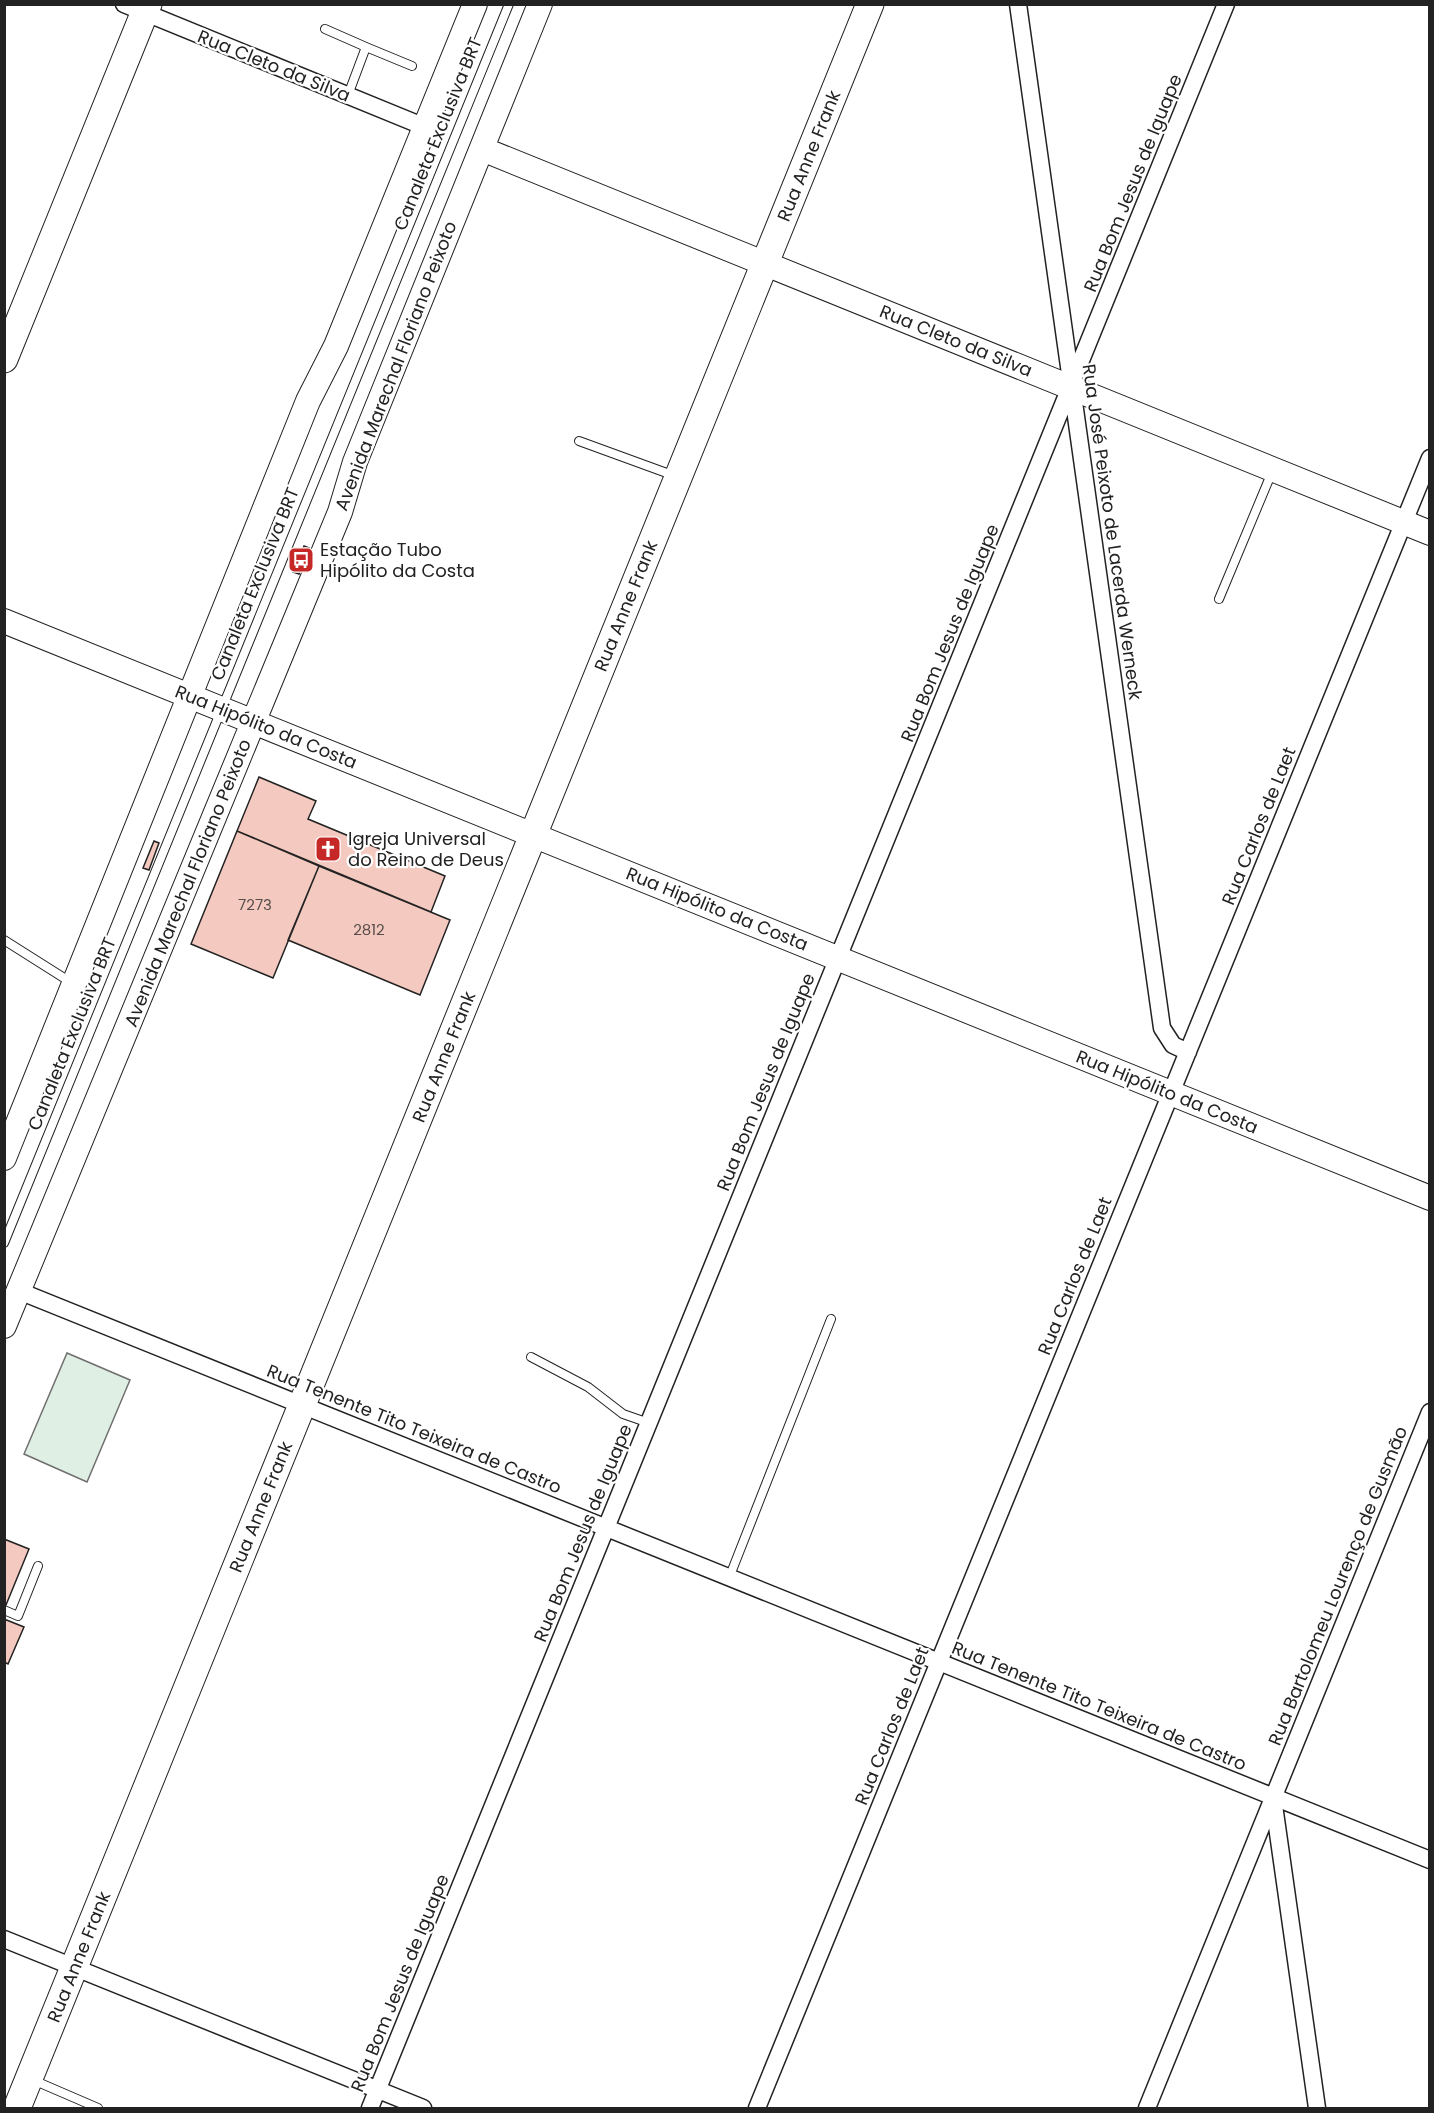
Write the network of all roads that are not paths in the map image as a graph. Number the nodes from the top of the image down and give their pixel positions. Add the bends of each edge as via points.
1 (475, 4) edge
2 (509, 4) edge
3 (540, 4) edge
4 (870, 4) edge
5 (1018, 4) edge
6 (1226, 4) edge
7 (139, 7) edge
8 (325, 29) dead end
9 (366, 47) junction
10 (412, 66) dead end
11 (348, 95) junction
12 (425, 126) junction
13 (482, 149) junction
14 (765, 264) junction
15 (4, 359) edge
16 (1072, 387) junction
17 (579, 441) dead end
18 (1430, 458) edge
19 (1273, 469) junction
20 (679, 477) junction
21 (1403, 522) junction
22 (1430, 533) edge
23 (1219, 599) dead end
24 (4, 621) edge
25 (190, 696) junction
26 (222, 709) junction
27 (254, 722) junction
28 (534, 835) junction
29 (4, 940) edge
30 (838, 958) junction
31 (72, 984) junction
32 (1188, 1052) junction
33 (1171, 1093) junction
34 (4, 1158) edge
35 (1430, 1198) edge
36 (4, 1243) edge
37 (19, 1291) junction
38 (831, 1319) dead end
39 (4, 1326) edge
40 (531, 1357) dead end
41 (303, 1405) junction
42 (1430, 1412) edge
43 (649, 1423) junction
44 (606, 1528) junction
45 (38, 1566) dead end
46 (729, 1578) junction
47 (4, 1610) edge
48 (939, 1662) junction
49 (1273, 1797) junction
50 (1430, 1860) edge
51 (4, 1939) edge
52 (75, 1968) junction
53 (30, 2079) junction
54 (377, 2090) junction
55 (17, 2109) edge
56 (98, 2109) edge
57 (369, 2109) edge
58 (423, 2109) edge
59 (757, 2109) edge
60 (1147, 2109) edge
61 (1317, 2109) edge

1 - 12 street
2 - 26 lane, Canaleta Exclusiva BRT
3 - 13 street, Avenida Marechal Floriano Peixoto
4 - 14 main road, Rua Anne Frank
5 - 16 street, Rua José Peixoto de Lacerda Werneck
6 - 16 street, Rua Bom Jesus de Iguape
7 - 11 street, Rua Cleto da Silva
7 - 15 main road
8 - 9 lane
9 - 10 lane
9 - 11 lane
11 - 12 street, Rua Cleto da Silva
12 - 25 street via 336,346 308,401
13 - 14 street, Rua Cleto da Silva
13 - 27 street, Avenida Marechal Floriano Peixoto
14 - 16 street, Rua Cleto da Silva
14 - 20 main road, Rua Anne Frank
16 - 19 street, Rua Cleto da Silva
16 - 30 street, Rua Bom Jesus de Iguape
16 - 32 street, Rua José Peixoto de Lacerda Werneck via 1162,1028 1173,1045
17 - 20 lane
18 - 21 street, Rua Carlos de Laet
19 - 21 street, Rua Cleto da Silva
19 - 23 lane
20 - 28 main road, Rua Anne Frank
21 - 22 street, Rua Cleto da Silva
21 - 32 street, Rua Carlos de Laet
24 - 25 street, Rua Hipólito da Costa
25 - 26 street, Rua Hipólito da Costa
25 - 31 street
26 - 27 street, Rua Hipólito da Costa
26 - 36 lane, Canaleta Exclusiva BRT
27 - 28 street, Rua Hipólito da Costa
27 - 37 street, Avenida Marechal Floriano Peixoto
28 - 30 street, Rua Hipólito da Costa
28 - 41 main road, Rua Anne Frank
29 - 31 lane
30 - 33 street, Rua Hipólito da Costa
30 - 43 street, Rua Bom Jesus de Iguape
31 - 34 street
32 - 33 street, Rua Carlos de Laet
33 - 35 street, Rua Hipólito da Costa
33 - 48 street, Rua Carlos de Laet
37 - 39 street, Avenida Marechal Floriano Peixoto
37 - 41 street, Rua Tenente Tito Teixeira de Castro
38 - 46 lane
40 - 43 lane via 582,1384 623,1414
41 - 44 street, Rua Tenente Tito Teixeira de Castro
41 - 52 main road, Rua Anne Frank
42 - 49 street, Rua Bartolomeu Lourenço de Gusmão
43 - 44 street, Rua Bom Jesus de Iguape
44 - 46 street, Rua Tenente Tito Teixeira de Castro
44 - 54 street, Rua Bom Jesus de Iguape
45 - 47 lane via 18,1616
46 - 48 street, Rua Tenente Tito Teixeira de Castro
48 - 49 street, Rua Tenente Tito Teixeira de Castro
48 - 59 street, Rua Carlos de Laet
49 - 50 street, Rua Tenente Tito Teixeira de Castro
49 - 60 street, Rua Bartolomeu Lourenço de Gusmão
49 - 61 street
51 - 52 street
52 - 53 main road, Rua Anne Frank
52 - 54 street
53 - 55 main road, Rua Anne Frank
53 - 56 lane
54 - 57 street, Rua Bom Jesus de Iguape
54 - 58 street

